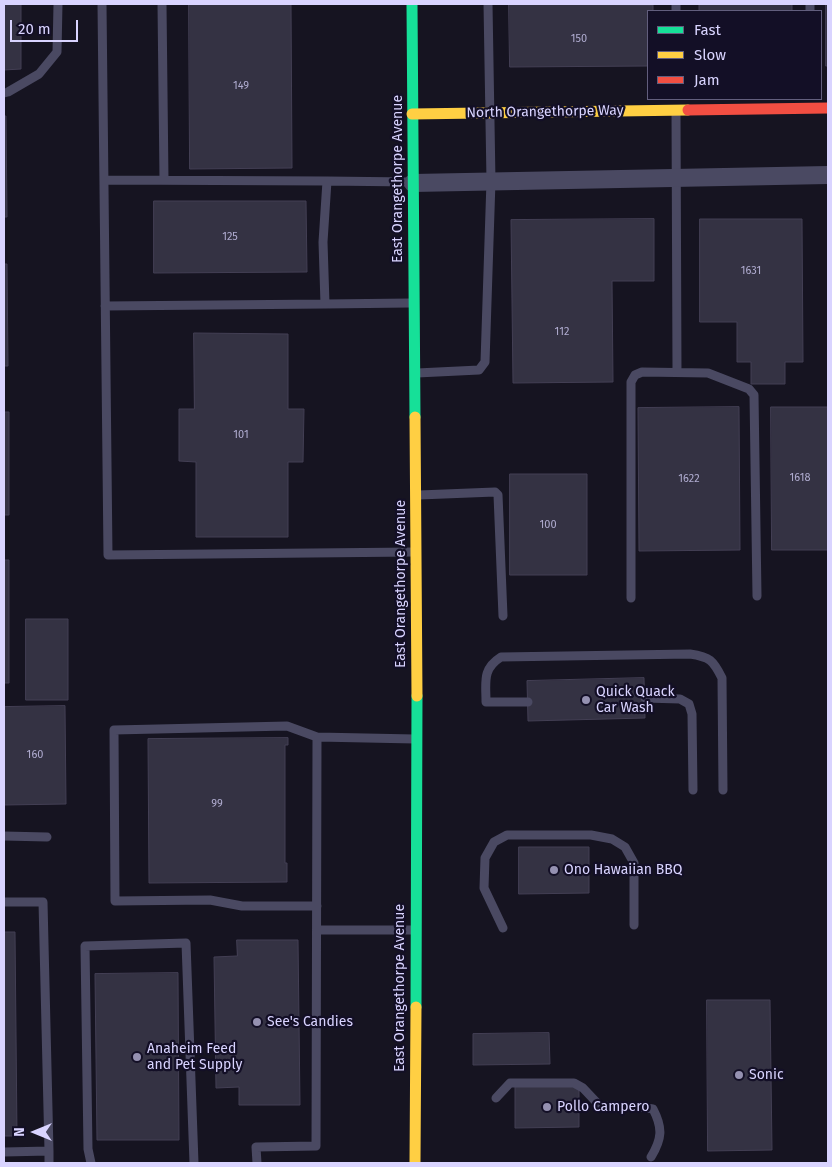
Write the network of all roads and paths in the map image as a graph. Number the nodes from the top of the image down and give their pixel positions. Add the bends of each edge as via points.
1 (58, 4) edge
2 (102, 4) edge
3 (162, 4) edge
4 (412, 4) edge
5 (488, 4) edge
6 (4, 93) edge
7 (676, 104) edge
8 (810, 104) edge
9 (828, 108) edge
10 (491, 113) junction
11 (412, 114) junction
12 (828, 176) edge
13 (676, 178) junction
14 (104, 180) junction
15 (164, 180) junction
16 (327, 181) junction
17 (491, 181) junction
18 (413, 182) junction
19 (414, 303) junction
20 (325, 304) junction
21 (105, 306) junction
22 (677, 372) junction
23 (415, 374) junction
24 (415, 495) junction
25 (416, 552) junction
26 (758, 596) dead end
27 (630, 598) dead end
28 (502, 616) dead end
29 (645, 698) dead end
30 (528, 702) dead end
31 (317, 737) junction
32 (416, 739) junction
33 (694, 790) dead end
34 (723, 790) dead end
35 (4, 836) edge
36 (47, 836) dead end
37 (4, 902) edge
38 (317, 906) junction
39 (634, 925) dead end
40 (503, 928) dead end
41 (317, 930) junction
42 (416, 930) junction
43 (496, 1098) dead end
44 (49, 1151) junction
45 (4, 1152) edge
46 (651, 1157) dead end
47 (50, 1163) edge
48 (91, 1163) edge
49 (194, 1163) edge
50 (257, 1163) edge
51 (415, 1163) edge

1 - 6 lane via 57,52 39,74
2 - 14 lane
3 - 15 lane
4 - 11 main road, East Orangethorpe Avenue
5 - 10 lane
7 - 8 main road, North Orangethorpe Way
7 - 10 main road, North Orangethorpe Way
7 - 13 lane
8 - 9 main road, North Orangethorpe Way
10 - 11 main road, North Orangethorpe Way
10 - 17 lane
11 - 18 main road, East Orangethorpe Avenue
12 - 13 street
13 - 17 street
13 - 22 lane
14 - 15 lane
14 - 21 lane
15 - 16 lane
16 - 18 lane
16 - 20 lane via 323,242
17 - 18 street
17 - 23 lane via 485,362 479,370
18 - 19 main road, East Orangethorpe Avenue
19 - 20 lane
19 - 23 main road, East Orangethorpe Avenue
20 - 21 lane
21 - 25 lane via 108,555
22 - 26 lane via 719,376 749,389 754,395
22 - 27 lane via 642,372 631,382
23 - 24 main road, East Orangethorpe Avenue
24 - 25 main road, East Orangethorpe Avenue
24 - 28 lane via 495,492 498,495
25 - 32 main road, East Orangethorpe Avenue
29 - 33 lane via 680,699 689,704
30 - 34 lane via 486,702 486,678 491,663 501,657 706,656 716,665 722,678
31 - 32 lane
31 - 38 lane
31 - 38 lane via 287,726 114,730 115,901 210,900 242,906
32 - 42 main road, East Orangethorpe Avenue
35 - 36 lane
37 - 44 lane via 43,902
38 - 41 lane
39 - 40 lane via 634,863 625,847 612,839 592,835 507,835 494,842 485,858 484,888
41 - 42 lane
41 - 50 lane via 316,1146 256,1147
42 - 51 main road, East Orangethorpe Avenue
43 - 46 lane via 510,1083 574,1083 600,1106 653,1109 659,1120 660,1142
44 - 45 lane
44 - 47 lane
48 - 49 lane via 85,946 186,943

